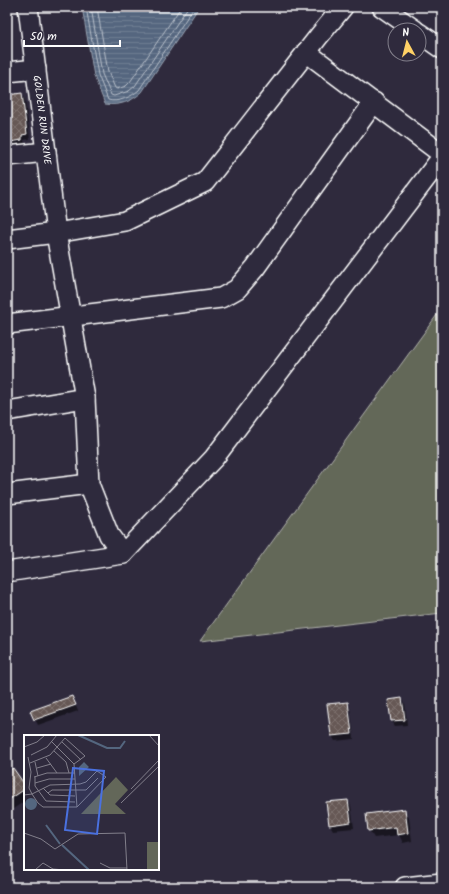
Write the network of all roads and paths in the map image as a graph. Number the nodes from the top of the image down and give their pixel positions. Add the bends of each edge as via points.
1 (28, 7) edge
2 (343, 7) edge
3 (382, 7) edge
4 (404, 22) edge
5 (427, 39) edge
6 (442, 49) edge
7 (306, 52) junction
8 (36, 69) junction
9 (7, 72) edge
10 (374, 102) junction
11 (46, 152) junction
12 (442, 154) edge
13 (7, 156) edge
14 (442, 157) edge
15 (56, 233) junction
16 (7, 239) edge
17 (71, 317) junction
18 (7, 324) edge
19 (85, 398) junction
20 (7, 411) edge
21 (89, 484) junction
22 (7, 494) edge
23 (123, 554) junction
24 (7, 572) edge
25 (442, 883) edge
26 (405, 887) edge

1 - 8 street, GOLDEN RUN DRIVE
2 - 7 street
3 - 4 street
5 - 6 street
7 - 10 street
7 - 15 street via 205,182 124,222
8 - 9 street
8 - 11 street, GOLDEN RUN DRIVE
10 - 12 street
10 - 17 street via 255,268 237,289 221,298
11 - 13 street
11 - 15 street, GOLDEN RUN DRIVE
14 - 23 street via 214,458
15 - 16 street
15 - 17 street, GOLDEN RUN DRIVE
17 - 18 street
17 - 19 street, GOLDEN RUN DRIVE
19 - 20 street
19 - 21 street, GOLDEN RUN DRIVE
21 - 22 street
21 - 23 street, GOLDEN RUN DRIVE via 109,535
23 - 24 street
25 - 26 street

